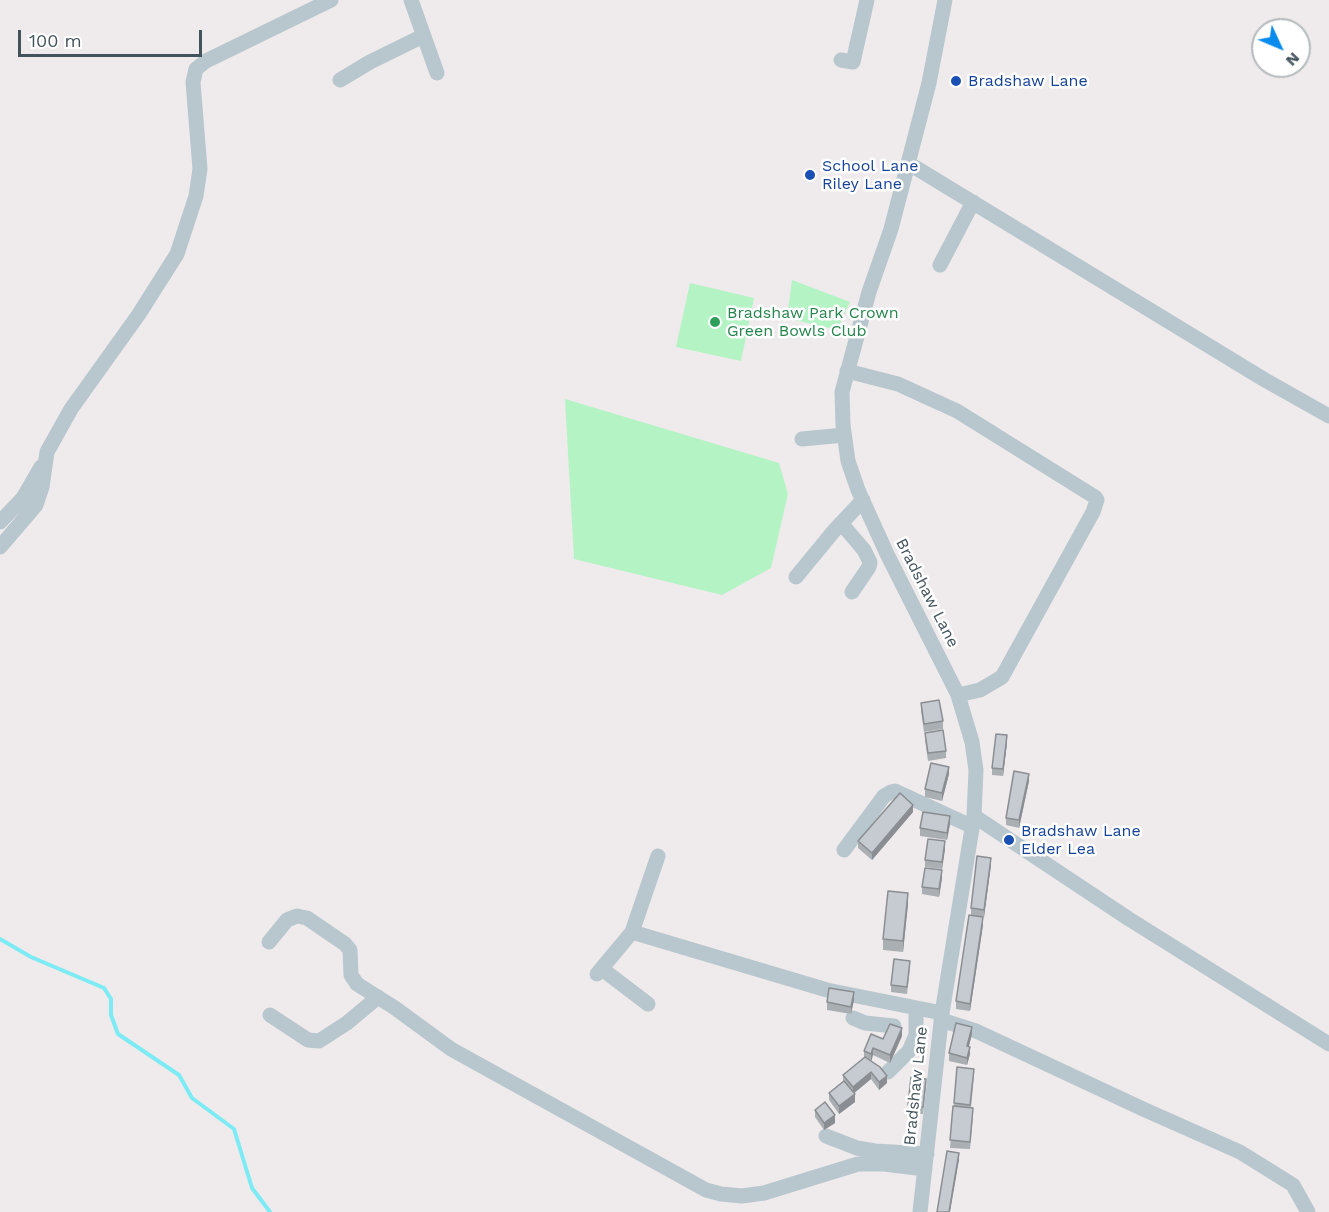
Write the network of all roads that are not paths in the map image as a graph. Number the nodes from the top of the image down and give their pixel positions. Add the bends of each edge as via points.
1 (331, 0) edge
2 (411, 0) edge
3 (867, 0) edge
4 (945, 0) edge
5 (423, 36) junction
6 (841, 60) dead end
7 (437, 72) dead end
8 (340, 80) dead end
9 (908, 163) junction
10 (973, 202) junction
11 (940, 265) dead end
12 (847, 370) junction
13 (1329, 416) edge
14 (844, 435) junction
15 (802, 438) dead end
16 (45, 461) junction
17 (863, 500) junction
18 (0, 522) edge
19 (841, 523) junction
20 (0, 548) edge
21 (796, 578) dead end
22 (852, 592) dead end
23 (958, 694) junction
24 (973, 821) junction
25 (844, 850) dead end
26 (658, 856) dead end
27 (632, 932) junction
28 (268, 942) dead end
29 (378, 997) junction
30 (873, 999) junction
31 (648, 1004) dead end
32 (916, 1008) junction
33 (270, 1016) dead end
34 (942, 1017) junction
35 (894, 1026) edge
36 (1329, 1044) edge
37 (888, 1072) dead end
38 (826, 1136) dead end
39 (926, 1162) junction
40 (920, 1212) edge
41 (1308, 1212) edge

1 - 16 street via 196,69 192,82 200,169 196,196 177,254 139,315 71,409
2 - 5 street
3 - 6 street via 853,62
4 - 9 street, Bradshaw Lane
5 - 7 street
5 - 8 street
9 - 10 street
9 - 12 street, Bradshaw Lane
10 - 11 street
10 - 13 street
12 - 14 street, Bradshaw Lane via 842,392
12 - 23 street via 898,384 957,411 1097,500 1002,677 980,690
14 - 15 street
14 - 17 street, Bradshaw Lane via 848,461
16 - 18 street via 23,498
16 - 20 street via 36,505
17 - 19 street
17 - 23 street, Bradshaw Lane
19 - 21 street
19 - 22 street via 870,562
23 - 24 street, Bradshaw Lane via 976,770
24 - 25 street via 891,792
24 - 34 street, Bradshaw Lane
24 - 36 street
26 - 27 street
27 - 30 street via 827,990
27 - 31 street via 599,972
28 - 29 street via 287,920 297,916 308,918 345,944 350,950 351,975 357,984
29 - 33 street via 319,1041 308,1040
29 - 39 street via 452,1049 706,1190 742,1196 858,1164
30 - 32 street
30 - 35 street via 859,1021
32 - 34 street
32 - 37 street via 915,1035 909,1051
34 - 39 street, Bradshaw Lane
34 - 41 street via 1240,1152 1293,1185
38 - 39 street via 857,1148
39 - 40 street, Bradshaw Lane

